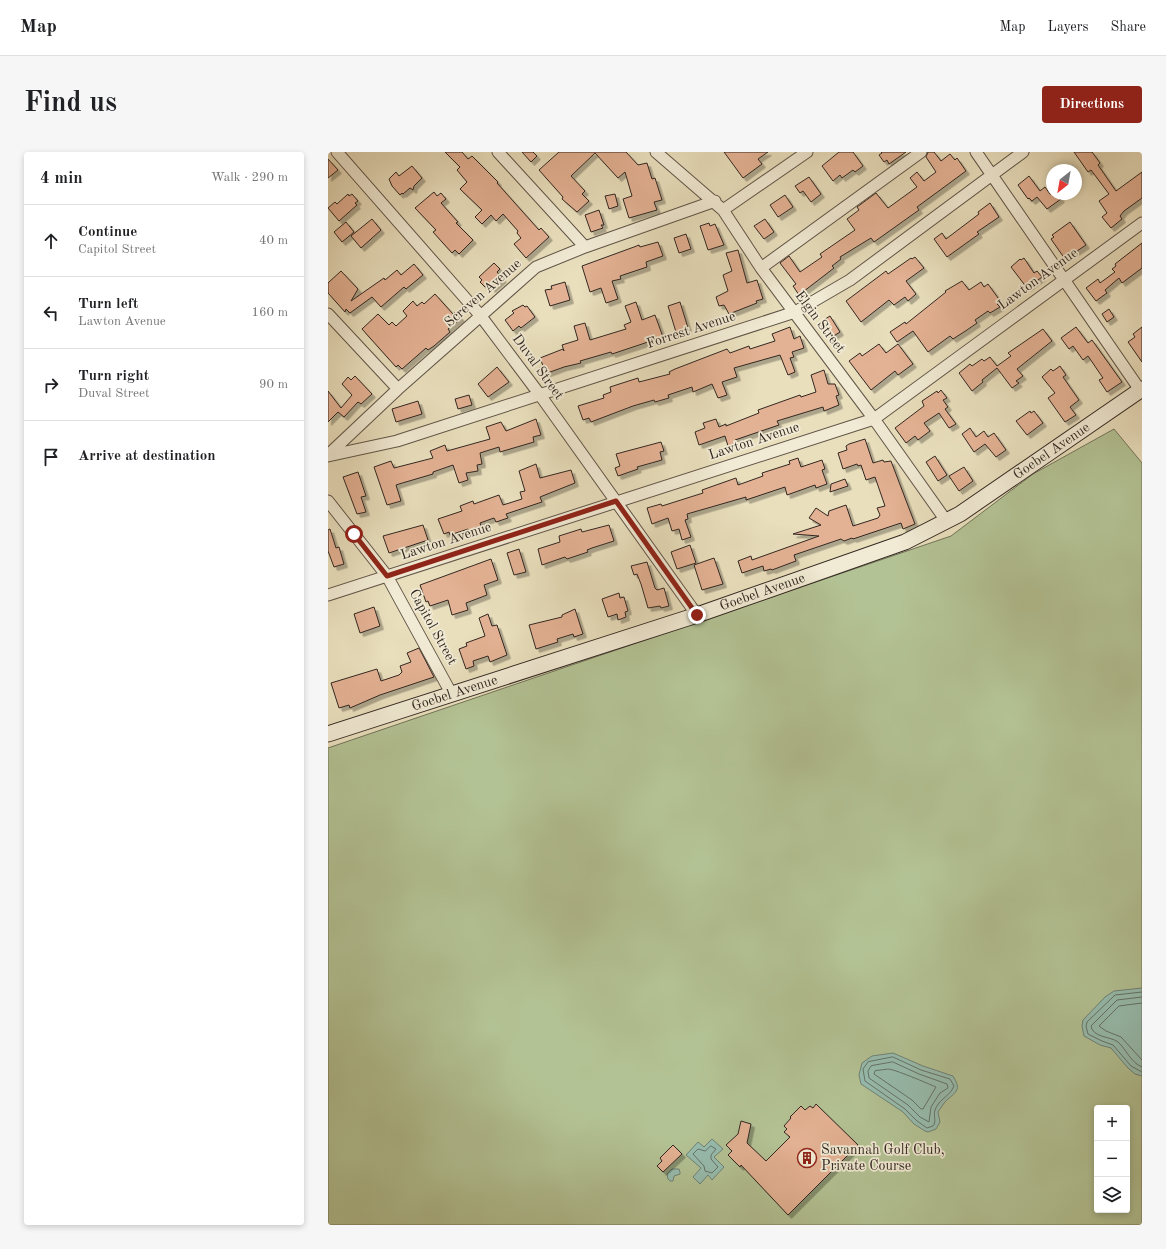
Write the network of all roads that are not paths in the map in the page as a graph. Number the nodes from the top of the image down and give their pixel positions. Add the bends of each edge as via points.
1 (337, 152) edge
2 (498, 152) edge
3 (656, 152) edge
4 (807, 152) edge
5 (921, 152) edge
6 (976, 152) edge
7 (1023, 152) edge
8 (992, 174) junction
9 (715, 201) junction
10 (723, 210) junction
11 (1142, 223) edge
12 (585, 247) junction
13 (761, 268) junction
14 (1063, 279) junction
15 (795, 312) junction
16 (328, 314) edge
17 (480, 314) junction
18 (398, 389) junction
19 (1141, 390) edge
20 (540, 395) junction
21 (874, 419) junction
22 (328, 456) edge
23 (328, 501) edge
24 (616, 501) junction
25 (947, 522) junction
26 (387, 576) junction
27 (328, 595) edge
28 (697, 615) junction
29 (451, 693) junction
30 (328, 734) edge

1 - 17 street, Duval Street
2 - 12 street
3 - 9 street, Elgin Street
4 - 10 street
5 - 13 street
6 - 8 street
7 - 8 street, Forrest Avenue
8 - 14 street
8 - 15 street, Forrest Avenue via 850,280
9 - 10 street, Elgin Street
9 - 12 street, Screven Avenue
10 - 13 street, Elgin Street
11 - 14 street, Lawton Avenue
12 - 17 street, Screven Avenue via 536,267
13 - 15 street, Elgin Street
14 - 19 street
14 - 21 street, Lawton Avenue
15 - 20 street, Forrest Avenue
15 - 21 street, Elgin Street
16 - 18 street
17 - 18 street, Screven Avenue
17 - 20 street, Duval Street
18 - 22 street, Screven Avenue
19 - 25 street, Goebel Avenue
20 - 22 street, Forrest Avenue via 397,441
20 - 24 street, Duval Street
21 - 24 street, Lawton Avenue
21 - 25 street, Elgin Street
23 - 26 street, Capitol Street
24 - 26 street, Lawton Avenue
24 - 28 street, Duval Street
25 - 28 street, Goebel Avenue via 904,542
26 - 27 street, Lawton Avenue
26 - 29 street, Capitol Street
28 - 29 street, Goebel Avenue
29 - 30 street, Goebel Avenue

